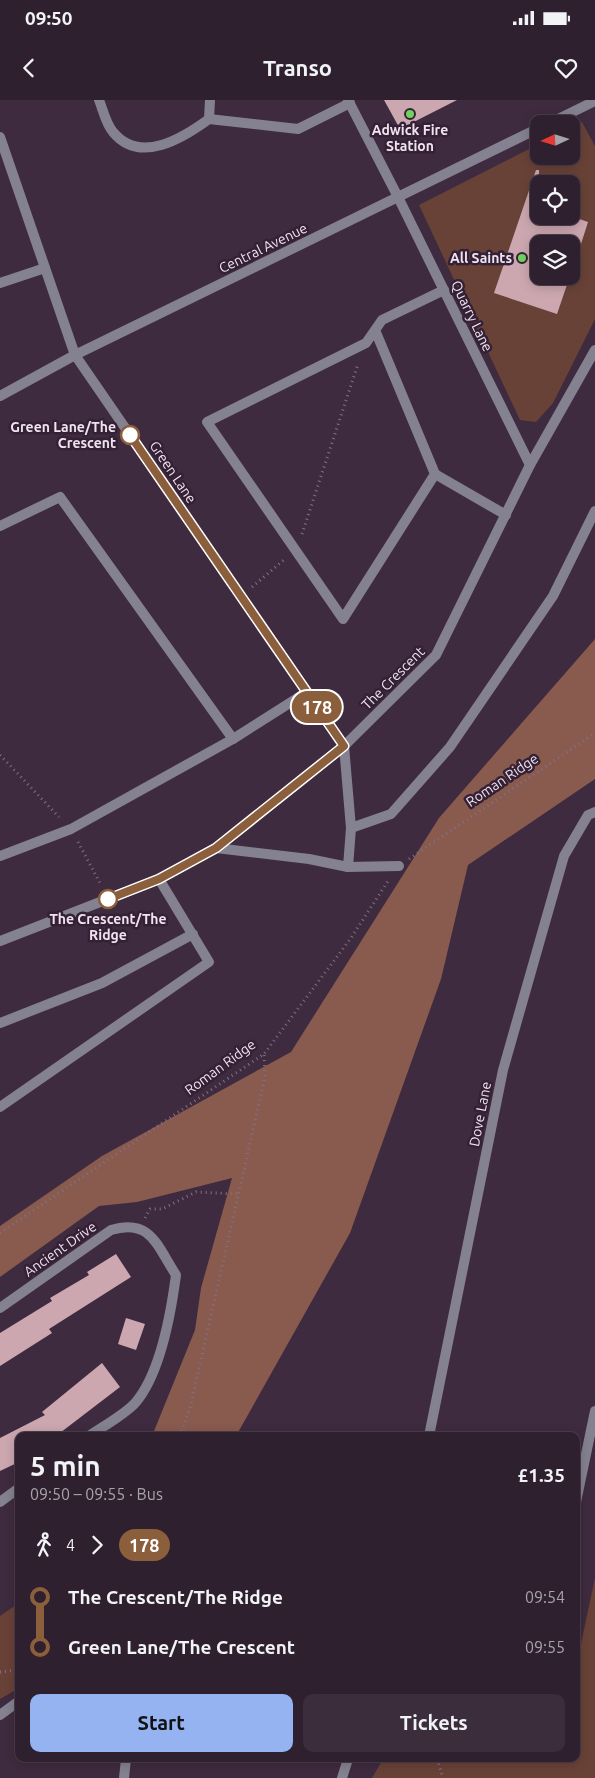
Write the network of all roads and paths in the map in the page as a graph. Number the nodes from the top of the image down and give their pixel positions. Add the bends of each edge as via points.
1 (100, 100) edge
2 (210, 100) edge
3 (595, 100) edge
4 (349, 102) edge
5 (566, 115) edge
6 (209, 119) junction
7 (530, 132) edge
8 (0, 137) edge
9 (398, 197) junction
10 (45, 268) junction
11 (0, 283) edge
12 (444, 290) junction
13 (374, 330) junction
14 (366, 342) junction
15 (595, 350) edge
16 (75, 355) junction
17 (0, 396) edge
18 (530, 465) junction
19 (435, 474) junction
20 (595, 511) edge
21 (506, 514) junction
22 (0, 526) edge
23 (296, 550) junction
24 (241, 596) junction
25 (307, 692) junction
26 (595, 733) edge
27 (233, 739) junction
28 (344, 746) junction
29 (595, 812) edge
30 (351, 828) junction
31 (216, 848) junction
32 (0, 856) edge
33 (399, 866) junction
34 (348, 867) junction
35 (159, 879) junction
36 (193, 934) junction
37 (0, 941) edge
38 (0, 1023) edge
39 (264, 1054) junction
40 (0, 1107) edge
41 (239, 1194) junction
42 (139, 1229) junction
43 (0, 1233) edge
44 (0, 1308) edge
45 (595, 1411) edge
46 (95, 1432) edge
47 (181, 1432) edge
48 (430, 1432) edge
49 (580, 1483) edge
50 (15, 1491) edge
51 (0, 1502) edge
52 (15, 1670) edge
53 (0, 1672) edge
54 (15, 1704) edge
55 (0, 1714) edge
56 (126, 1762) edge
57 (347, 1762) edge
58 (438, 1762) edge
59 (124, 1778) edge
60 (342, 1778) edge
61 (442, 1778) edge

1 - 6 street via 113,132 130,145 157,147 183,138
2 - 6 street
3 - 5 street
4 - 6 street via 298,129
4 - 9 street, Quarry Lane
7 - 9 street, Central Avenue
8 - 10 street, Green Lane
9 - 12 street, Quarry Lane
9 - 16 street, Central Avenue
10 - 11 street
10 - 16 street, Green Lane
12 - 13 street via 382,320
12 - 18 street, Quarry Lane
13 - 14 street
13 - 19 street
14 - 23 path
14 - 23 street via 207,422
15 - 18 street, The Crescent
16 - 17 street, Central Avenue
16 - 24 street, Green Lane
18 - 21 street, The Crescent
19 - 21 street
19 - 23 street via 344,619
20 - 30 street via 553,596 450,747 391,814
21 - 28 street, The Crescent via 436,655
22 - 27 street via 60,497
23 - 24 path
24 - 25 street, Green Lane
25 - 27 street
25 - 28 street, Green Lane
26 - 33 path, Roman Ridge
27 - 32 street via 71,829
28 - 30 street
28 - 31 street, The Crescent
29 - 48 street, Dove Lane via 588,815 564,856 503,1070
30 - 34 street
31 - 34 street
31 - 35 street, The Crescent
33 - 34 street
33 - 39 path, Roman Ridge
35 - 36 street
35 - 37 street, The Crescent
36 - 38 street via 102,983
36 - 40 street via 209,962
39 - 41 path via 265,1077
39 - 43 path, Roman Ridge
41 - 42 path via 196,1192 162,1209 150,1209
41 - 47 path via 190,1408
42 - 44 street, Ancient Drive via 128,1225 110,1230
42 - 46 street via 149,1233 176,1276 169,1324 150,1379 136,1403
45 - 49 street
50 - 51 street
52 - 53 path
54 - 55 street
56 - 59 street
57 - 60 street
58 - 61 path

